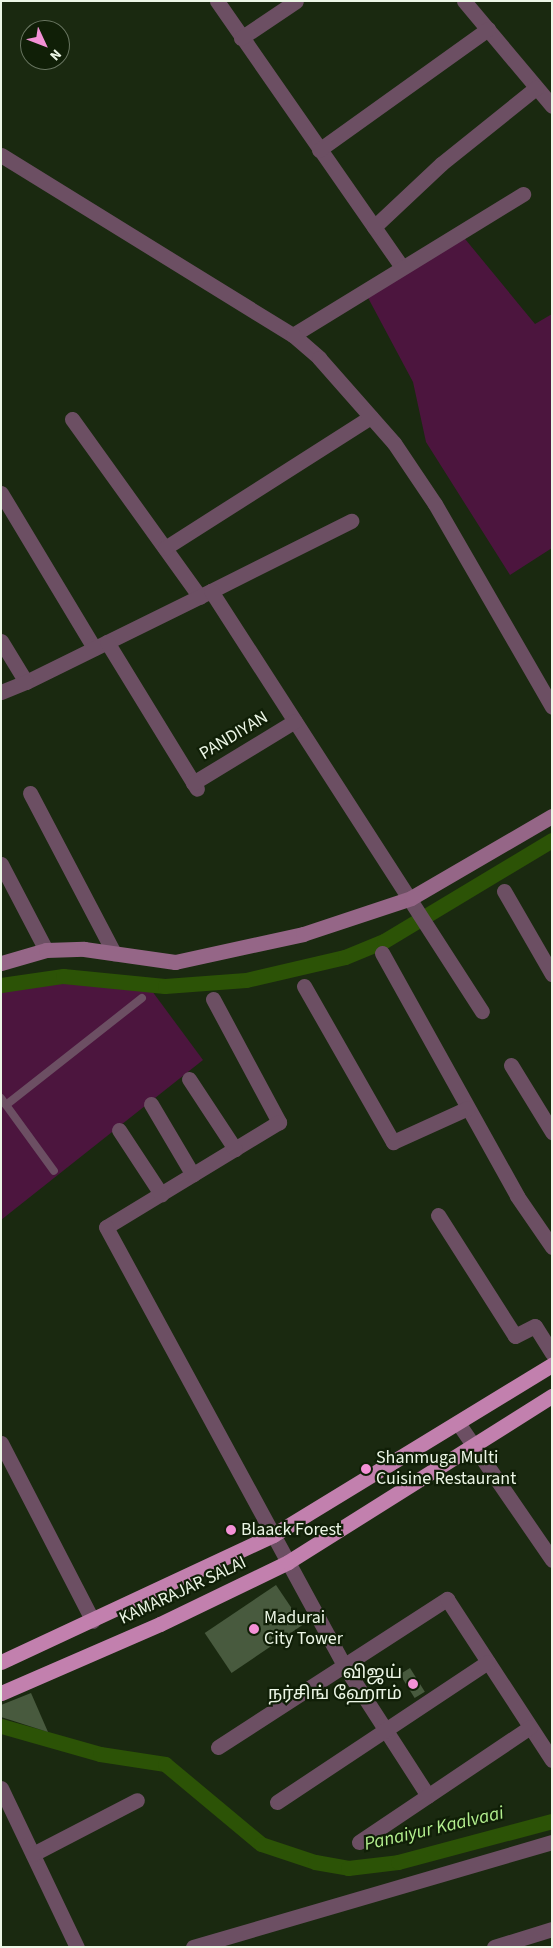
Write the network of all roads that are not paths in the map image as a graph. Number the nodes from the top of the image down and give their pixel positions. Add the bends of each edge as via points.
1 (217, 1) edge
2 (296, 1) edge
3 (464, 1) edge
4 (488, 29) junction
5 (241, 38) junction
6 (536, 88) junction
7 (552, 106) edge
8 (319, 150) junction
9 (1, 156) edge
10 (523, 194) dead end
11 (374, 227) junction
12 (402, 267) junction
13 (293, 335) junction
14 (371, 417) junction
15 (72, 419) dead end
16 (1, 493) edge
17 (351, 521) dead end
18 (165, 548) junction
19 (205, 594) junction
20 (1, 641) edge
21 (101, 645) junction
22 (26, 682) junction
23 (1, 692) edge
24 (552, 707) edge
25 (296, 721) junction
26 (30, 793) dead end
27 (552, 816) edge
28 (1, 864) edge
29 (504, 891) dead end
30 (411, 898) junction
31 (46, 950) junction
32 (114, 953) junction
33 (382, 953) dead end
34 (1, 963) edge
35 (552, 974) edge
36 (304, 986) dead end
37 (142, 998) dead end
38 (214, 999) dead end
39 (482, 1010) dead end
40 (511, 1065) dead end
41 (189, 1079) dead end
42 (4, 1101) edge
43 (151, 1104) dead end
44 (468, 1108) junction
45 (119, 1130) dead end
46 (552, 1132) edge
47 (235, 1149) junction
48 (54, 1171) dead end
49 (193, 1174) junction
50 (161, 1194) junction
51 (438, 1215) dead end
52 (552, 1246) edge
53 (552, 1352) edge
54 (552, 1365) edge
55 (552, 1396) edge
56 (458, 1423) junction
57 (1, 1443) edge
58 (475, 1447) junction
59 (274, 1535) junction
60 (552, 1560) edge
61 (288, 1562) junction
62 (93, 1620) junction
63 (1, 1662) edge
64 (488, 1662) junction
65 (345, 1667) junction
66 (1, 1693) edge
67 (530, 1727) junction
68 (384, 1732) junction
69 (218, 1747) dead end
70 (552, 1760) edge
71 (1, 1788) edge
72 (428, 1796) junction
73 (138, 1800) dead end
74 (277, 1802) dead end
75 (359, 1842) dead end
76 (552, 1842) edge
77 (33, 1854) junction
78 (552, 1929) edge
79 (77, 1947) edge
80 (193, 1947) edge
81 (494, 1947) edge

1 - 5 street
2 - 5 street
3 - 4 street
4 - 6 street
4 - 8 street
5 - 8 street
6 - 7 street
6 - 11 street via 441,164
8 - 11 street
9 - 13 street
10 - 12 street
11 - 12 street
12 - 13 street
13 - 14 street via 319,358
14 - 18 street
14 - 24 street via 435,504
15 - 18 street
16 - 21 street
17 - 19 street
18 - 19 street
19 - 21 street
19 - 25 street
20 - 22 street
21 - 22 street
21 - 25 street, PANDIYAN via 195,786
22 - 23 street
25 - 30 street
26 - 32 street
27 - 30 main road
28 - 31 street
29 - 35 street
30 - 32 main road via 302,934 175,962
30 - 39 street
31 - 32 main road
31 - 34 main road
33 - 44 street via 441,1053
36 - 44 street via 394,1142
37 - 42 lane
38 - 47 street via 279,1122
40 - 46 street
41 - 47 street
42 - 48 lane
43 - 49 street
44 - 52 street via 517,1196
45 - 50 street
47 - 49 street
49 - 50 street
50 - 59 street via 106,1228
51 - 53 street via 515,1336 535,1326
54 - 56 highway, KAMARAJAR SALAI
55 - 58 highway, KAMARAJAR SALAI
56 - 58 street
56 - 59 highway, KAMARAJAR SALAI
57 - 62 street
58 - 60 street
58 - 61 highway, KAMARAJAR SALAI
59 - 61 street
59 - 62 highway, KAMARAJAR SALAI
61 - 65 street
61 - 66 highway, KAMARAJAR SALAI via 160,1624
62 - 63 highway, KAMARAJAR SALAI
64 - 65 street via 448,1599
64 - 67 street
64 - 68 street
65 - 68 street
65 - 69 street
67 - 70 street
67 - 72 street
68 - 72 street
68 - 74 street
71 - 77 street
72 - 75 street
73 - 77 street
76 - 80 street
77 - 79 street
78 - 81 street

